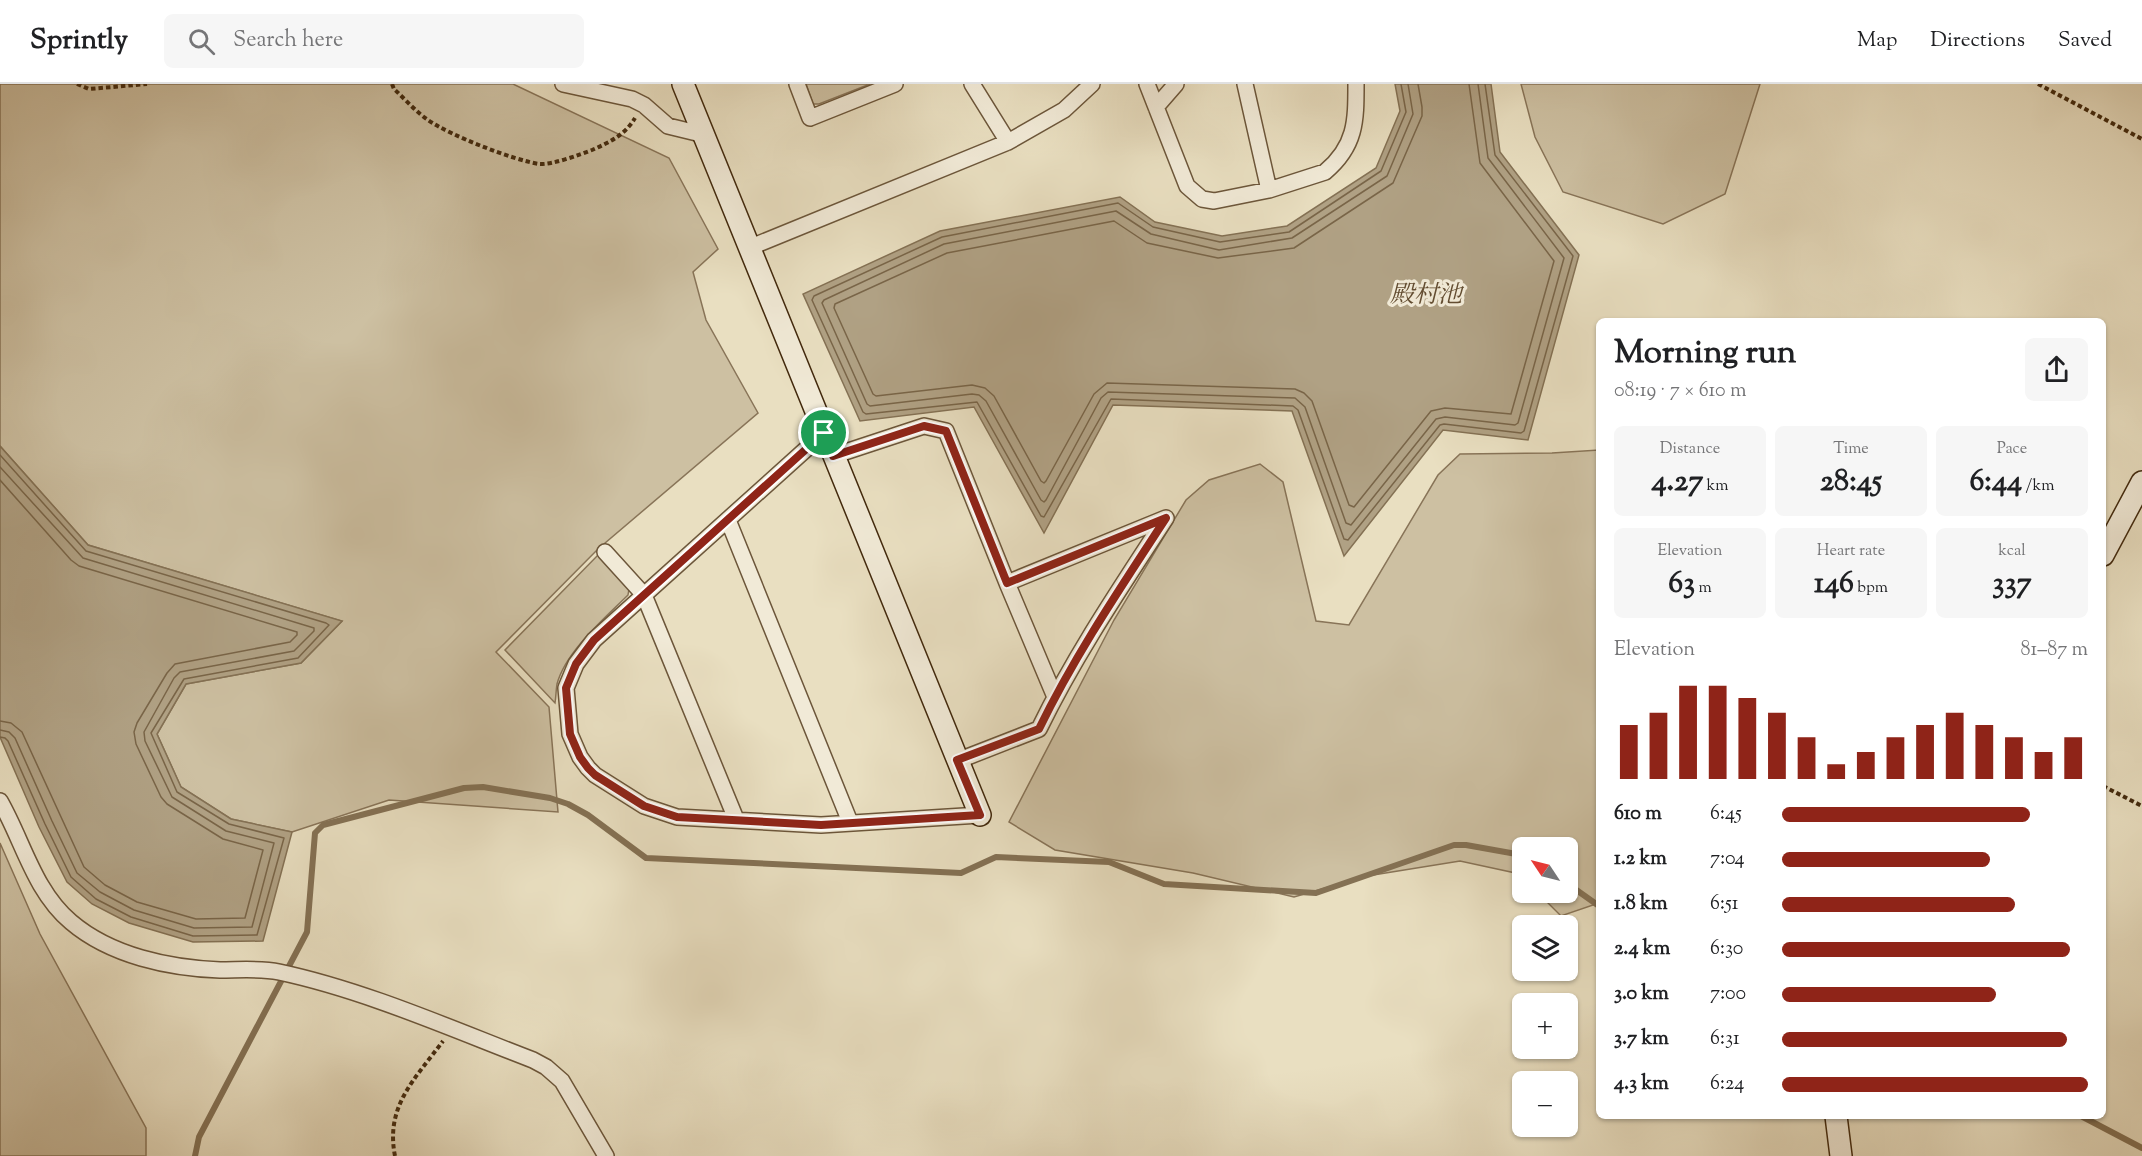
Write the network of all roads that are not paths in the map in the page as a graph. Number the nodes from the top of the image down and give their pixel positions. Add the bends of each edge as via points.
1 (562, 84) edge
2 (683, 84) edge
3 (797, 84) edge
4 (895, 84) edge
5 (972, 84) edge
6 (1092, 84) edge
7 (1147, 84) edge
8 (1176, 84) edge
9 (1245, 84) edge
10 (1356, 84) edge
11 (1156, 107) junction
12 (705, 135) junction
13 (1008, 142) junction
14 (1269, 190) junction
15 (751, 247) junction
16 (824, 433) junction
17 (833, 456) junction
18 (2142, 482) edge
19 (728, 520) junction
20 (2106, 549) edge
21 (605, 552) dead end
22 (1007, 583) junction
23 (644, 595) junction
24 (1055, 697) junction
25 (957, 760) junction
26 (0, 801) edge
27 (980, 815) joint
28 (736, 819) junction
29 (850, 822) junction
30 (1836, 1119) edge
31 (606, 1156) edge
32 (1841, 1156) edge

1 - 12 street via 632,99 668,126
2 - 12 street
3 - 4 street via 810,118
5 - 13 street
6 - 13 street via 1065,111
7 - 11 street
8 - 11 street
9 - 14 street
10 - 14 street via 1354,131 1332,166 1325,172
11 - 14 street via 1187,186 1194,194 1214,201
12 - 15 street
13 - 15 street
15 - 16 street
16 - 17 street
16 - 19 street
17 - 22 street via 924,426 946,431
17 - 25 street
18 - 20 street
19 - 23 street
19 - 29 street
21 - 23 street
22 - 24 street
22 - 24 street via 1166,518 1094,628
23 - 28 street
23 - 28 street via 594,640 576,664 566,688 570,734 580,757 595,775 644,806 677,817
24 - 25 street via 1039,729
25 - 27 street
26 - 31 street via 48,896 69,921 99,942 137,956 194,968 277,971 364,997 533,1060 554,1073 567,1088
27 - 29 street
28 - 29 street via 821,825
30 - 32 street

